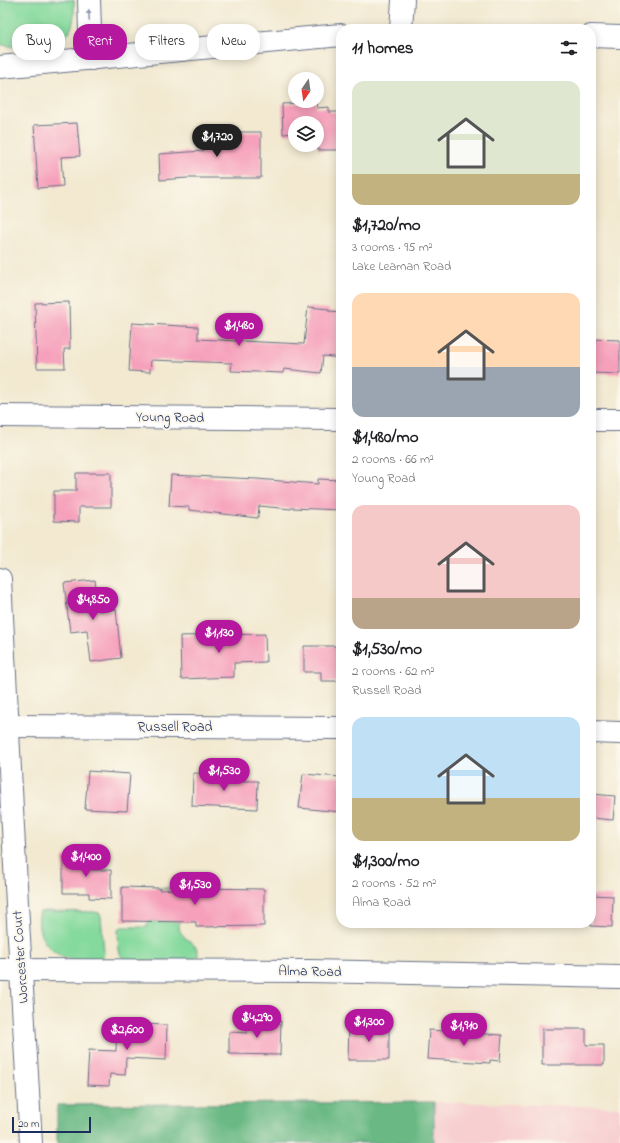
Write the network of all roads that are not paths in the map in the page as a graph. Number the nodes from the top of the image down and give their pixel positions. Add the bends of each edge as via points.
1 (89, 0) edge
2 (403, 0) edge
3 (90, 24) edge
4 (401, 24) edge
5 (336, 35) edge
6 (596, 36) edge
7 (620, 37) edge
8 (127, 56) edge
9 (80, 60) edge
10 (0, 67) edge
11 (0, 416) edge
12 (336, 419) edge
13 (596, 420) edge
14 (620, 420) edge
15 (0, 579) edge
16 (8, 726) junction
17 (336, 728) edge
18 (596, 732) edge
19 (620, 733) edge
20 (0, 970) edge
21 (22, 971) junction
22 (620, 977) edge
23 (32, 1143) edge

3 -> 1 street
2 - 4 street
5 - 8 street
6 - 7 street
9 - 10 street
11 - 12 street, Young Road
13 - 14 street
15 - 16 street, Worcester Court
16 - 17 street, Russell Road
16 - 21 street, Worcester Court
18 - 19 street
20 - 21 street, Alma Road
21 - 22 street, Alma Road via 308,971
21 - 23 street, Worcester Court

